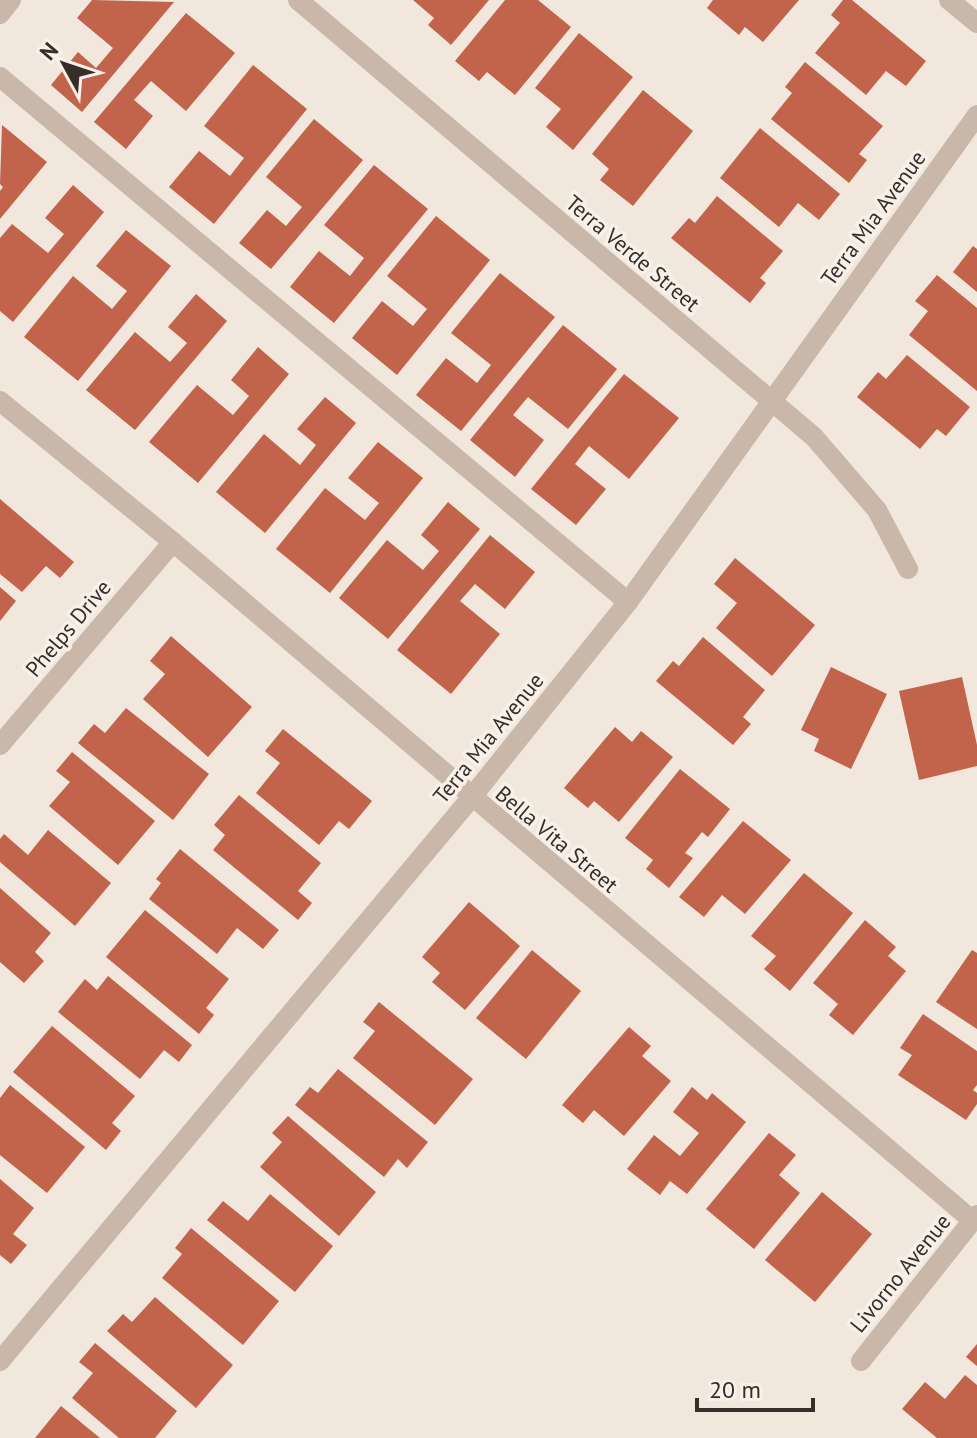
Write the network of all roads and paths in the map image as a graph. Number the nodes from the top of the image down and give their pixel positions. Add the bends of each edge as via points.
1 (11, 0) edge
2 (298, 0) edge
3 (949, 0) edge
4 (0, 14) edge
5 (977, 23) edge
6 (0, 77) edge
7 (977, 115) edge
8 (770, 400) junction
9 (0, 401) edge
10 (173, 542) junction
11 (908, 569) dead end
12 (628, 602) junction
13 (0, 745) edge
14 (471, 798) junction
15 (975, 1218) edge
16 (0, 1361) edge
17 (861, 1361) dead end

1 - 4 street
2 - 8 street, Terra Verde Street
3 - 5 street
6 - 12 street
7 - 8 street, Terra Mia Avenue
8 - 11 street, Terra Verde Street via 814,437 877,510
8 - 12 street, Terra Mia Avenue
9 - 10 street, Bella Vita Street
10 - 13 street, Phelps Drive
10 - 14 street, Bella Vita Street
12 - 14 street, Terra Mia Avenue
14 - 15 street, Bella Vita Street
14 - 16 street, Terra Mia Avenue
15 - 17 street, Livorno Avenue

